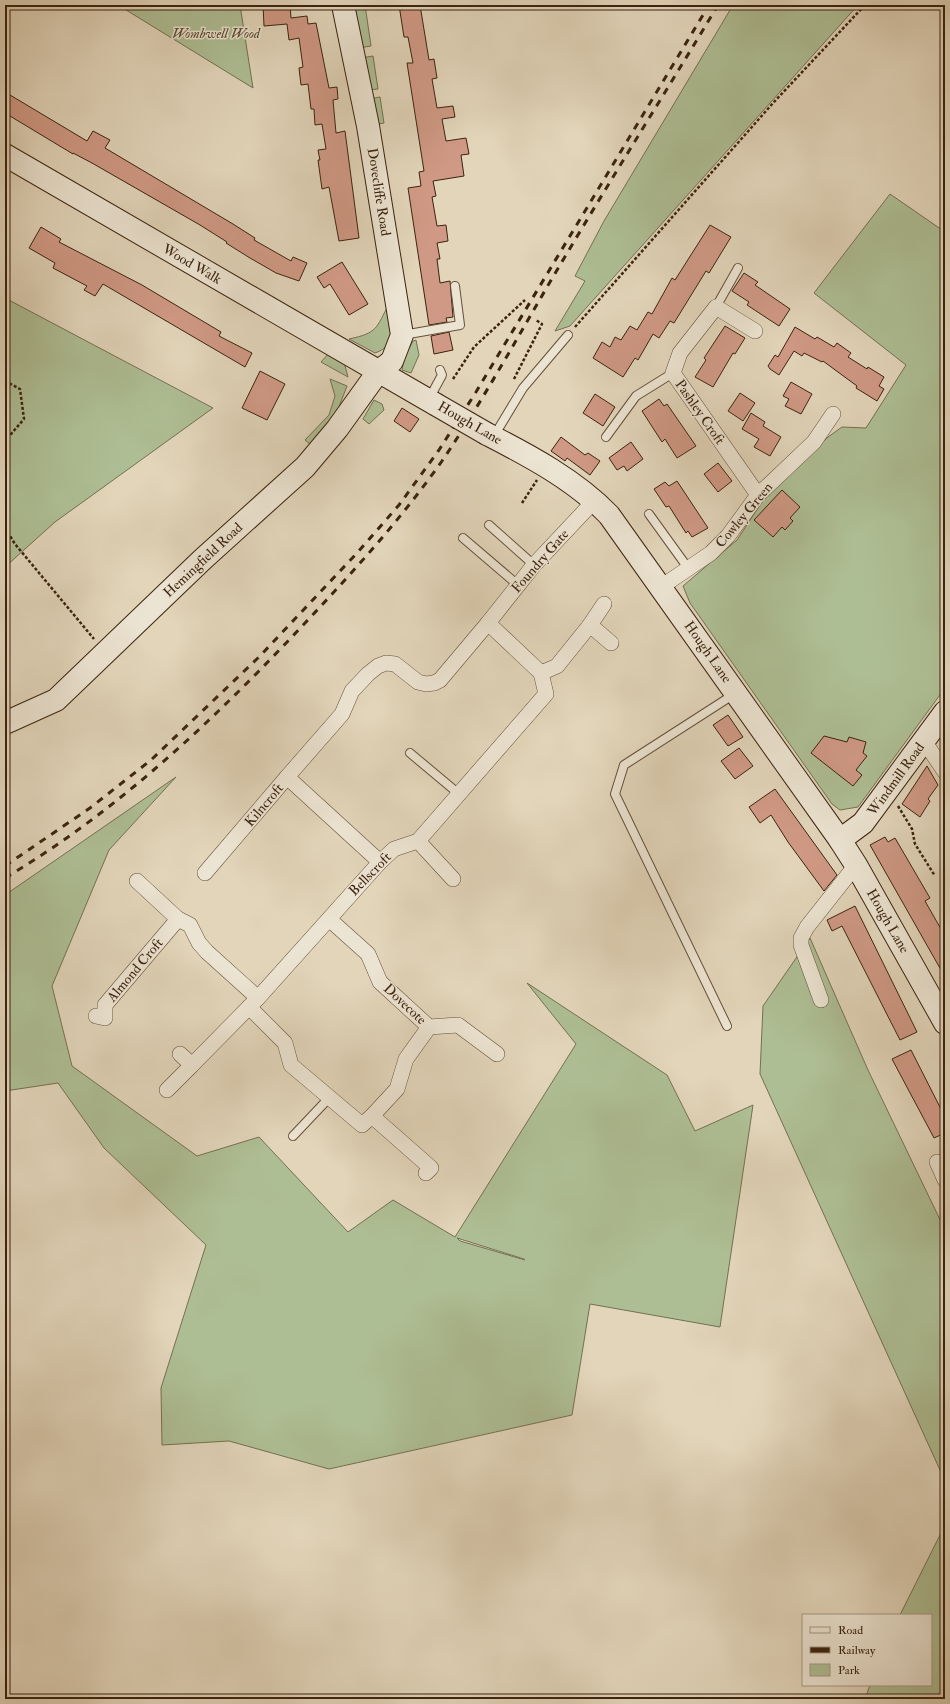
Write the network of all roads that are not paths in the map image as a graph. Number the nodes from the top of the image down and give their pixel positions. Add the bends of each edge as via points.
1 (343, 5) edge
2 (5, 155) edge
3 (738, 268) dead end
4 (455, 286) dead end
5 (716, 307) junction
6 (755, 331) dead end
7 (568, 335) road end
8 (402, 336) junction
9 (440, 370) dead end
10 (378, 372) junction
11 (673, 373) junction
12 (433, 402) junction
13 (833, 414) dead end
14 (491, 435) junction
15 (606, 437) dead end
16 (758, 495) junction
17 (595, 500) junction
18 (649, 514) dead end
19 (489, 525) dead end
20 (463, 538) dead end
21 (534, 565) junction
22 (688, 568) junction
23 (518, 585) junction
24 (661, 587) junction
25 (604, 604) dead end
26 (488, 623) junction
27 (590, 625) junction
28 (611, 643) dead end
29 (541, 673) junction
30 (736, 693) junction
31 (945, 712) edge
32 (5, 723) edge
33 (924, 741) junction
34 (410, 753) dead end
35 (945, 772) edge
36 (287, 777) junction
37 (459, 794) junction
38 (840, 840) junction
39 (418, 841) junction
40 (380, 862) junction
41 (856, 865) junction
42 (205, 873) dead end
43 (453, 879) dead end
44 (137, 881) dead end
45 (178, 919) junction
46 (329, 919) junction
47 (821, 1000) dead end
48 (253, 1002) junction
49 (96, 1016) dead end
50 (945, 1023) edge
51 (727, 1026) dead end
52 (429, 1027) junction
53 (180, 1054) dead end
54 (497, 1054) dead end
55 (192, 1065) junction
56 (168, 1090) dead end
57 (329, 1098) junction
58 (372, 1116) junction
59 (293, 1136) dead end
60 (937, 1162) dead end
61 (426, 1172) dead end
62 (945, 1180) edge

1 - 8 main road, Dovecliffe Road via 368,126
2 - 10 main road, Wood Walk
3 - 5 lane
4 - 8 lane via 460,325
5 - 6 street
5 - 11 street, Pashley Croft via 680,353
7 - 14 lane via 524,388
8 - 10 main road via 392,361
9 - 12 lane via 442,376
10 - 12 main road, Hough Lane
10 - 32 main road, Hemingfield Road via 337,430 305,466 203,559 56,700
11 - 15 lane via 636,396
11 - 16 street, Pashley Croft
12 - 14 main road, Hough Lane, bridge
13 - 16 street, Cowley Green via 814,442
14 - 17 main road, Hough Lane via 547,467
16 - 22 street, Cowley Green via 728,536 711,553
17 - 21 street, Foundry Gate
17 - 24 main road, Hough Lane via 609,515
18 - 22 lane
19 - 21 lane
20 - 23 lane
21 - 23 street, Foundry Gate
22 - 24 street, Cowley Green
23 - 26 street, Foundry Gate
24 - 30 main road, Hough Lane
25 - 27 street
26 - 29 street
26 - 36 street, Foundry Gate via 440,680 434,683 418,682 395,664 386,663 378,666 352,692 342,714
27 - 28 street
27 - 29 street via 557,666
29 - 37 street via 546,694
30 - 38 main road, Hough Lane
30 - 51 lane via 624,765 615,794
31 - 33 main road, Windmill Road
33 - 35 street
33 - 38 main road, Windmill Road via 863,823
34 - 37 lane
36 - 40 street, Kilncroft
36 - 42 street, Kilncroft
37 - 39 street
38 - 41 main road, Hough Lane
39 - 40 street, Bellscroft via 394,849
39 - 43 street
40 - 46 street, Bellscroft
41 - 47 street via 801,938 803,952
41 - 50 main road, Hough Lane
44 - 45 street
45 - 48 street via 190,925 199,943
45 - 49 street, Almond Croft via 105,1005 105,1018
46 - 48 street, Bellscroft
46 - 52 street, Dovecote via 368,954 380,982
48 - 55 street, Bellscroft
48 - 57 street, Dovecote via 285,1043 291,1066
52 - 54 street via 458,1025
52 - 58 street, Dovecote via 406,1059 397,1089
53 - 55 street
55 - 56 street, Bellscroft
57 - 58 street, Dovecote via 362,1125
57 - 59 lane
58 - 61 street via 431,1168
60 - 62 street

